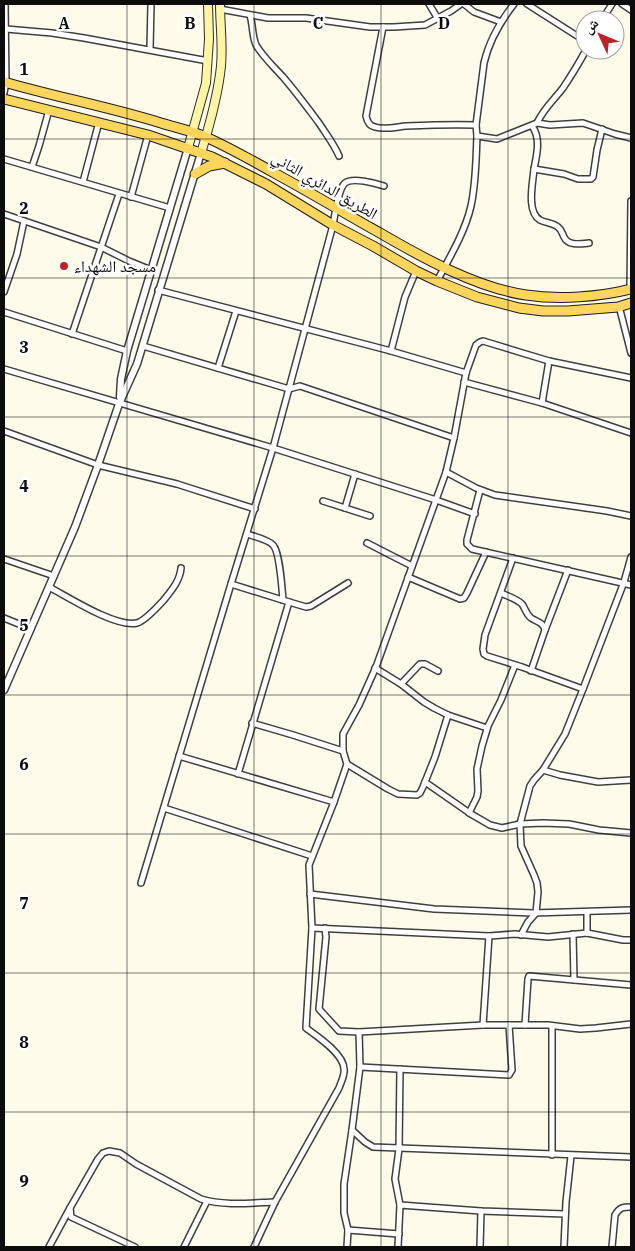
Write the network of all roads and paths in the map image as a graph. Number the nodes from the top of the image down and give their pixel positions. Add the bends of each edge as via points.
1 (5, 4) edge
2 (151, 4) edge
3 (208, 4) edge
4 (429, 4) edge
5 (462, 4) edge
6 (514, 4) edge
7 (527, 4) edge
8 (622, 4) edge
9 (220, 6) edge
10 (631, 10) edge
11 (250, 15) junction
12 (438, 19) junction
13 (502, 22) junction
14 (383, 27) junction
15 (6, 29) junction
16 (575, 35) edge
17 (150, 49) junction
18 (580, 60) edge
19 (208, 61) junction
20 (5, 82) edge
21 (4, 93) edge
22 (4, 99) edge
23 (49, 110) junction
24 (99, 122) junction
25 (476, 124) junction
26 (534, 124) junction
27 (602, 129) junction
28 (193, 132) junction
29 (148, 135) junction
30 (477, 136) junction
31 (206, 137) junction
32 (631, 138) edge
33 (188, 148) junction
34 (201, 152) junction
35 (339, 156) dead end
36 (4, 159) edge
37 (225, 163) junction
38 (32, 167) junction
39 (534, 168) junction
40 (194, 174) junction
41 (83, 182) junction
42 (384, 186) dead end
43 (119, 194) junction
44 (131, 197) junction
45 (631, 202) edge
46 (170, 208) junction
47 (336, 208) junction
48 (4, 214) edge
49 (24, 221) junction
50 (333, 225) junction
51 (588, 243) dead end
52 (100, 247) junction
53 (444, 268) junction
54 (151, 270) junction
55 (416, 271) junction
56 (437, 281) junction
57 (631, 289) edge
58 (158, 290) junction
59 (4, 292) edge
60 (631, 303) edge
61 (619, 306) junction
62 (236, 310) junction
63 (4, 312) edge
64 (306, 329) junction
65 (72, 334) junction
66 (143, 346) junction
67 (126, 351) junction
68 (390, 351) junction
69 (631, 353) edge
70 (549, 361) junction
71 (218, 368) junction
72 (4, 370) edge
73 (466, 373) junction
74 (631, 378) edge
75 (464, 382) junction
76 (289, 389) junction
77 (542, 403) junction
78 (119, 404) junction
79 (4, 431) edge
80 (631, 433) edge
81 (454, 438) junction
82 (274, 448) junction
83 (98, 465) junction
84 (446, 472) junction
85 (355, 474) junction
86 (480, 490) junction
87 (436, 500) junction
88 (323, 501) dead end
89 (255, 508) junction
90 (345, 508) junction
91 (474, 514) junction
92 (370, 516) dead end
93 (631, 516) edge
94 (247, 534) junction
95 (367, 543) dead end
96 (486, 552) junction
97 (631, 557) edge
98 (513, 558) junction
99 (4, 559) edge
100 (412, 566) junction
101 (181, 568) dead end
102 (568, 570) junction
103 (54, 576) junction
104 (408, 578) junction
105 (624, 582) junction
106 (348, 583) dead end
107 (231, 584) junction
108 (631, 584) edge
109 (49, 587) junction
110 (500, 593) junction
111 (283, 600) junction
112 (289, 602) junction
113 (4, 618) edge
114 (31, 629) junction
115 (545, 630) junction
116 (515, 665) junction
117 (375, 668) junction
118 (438, 671) dead end
119 (532, 671) junction
120 (401, 684) junction
121 (584, 689) junction
122 (4, 690) edge
123 (448, 715) junction
124 (252, 724) junction
125 (487, 728) junction
126 (343, 751) junction
127 (179, 756) junction
128 (347, 764) junction
129 (543, 770) junction
130 (238, 774) junction
131 (631, 780) edge
132 (425, 782) junction
133 (334, 802) junction
134 (164, 808) junction
135 (469, 813) junction
136 (520, 824) junction
137 (631, 833) edge
138 (312, 856) junction
139 (141, 883) dead end
140 (310, 894) junction
141 (631, 910) edge
142 (587, 912) junction
143 (536, 913) junction
144 (312, 928) junction
145 (325, 928) junction
146 (587, 933) junction
147 (573, 934) junction
148 (521, 935) junction
149 (489, 936) junction
150 (631, 940) edge
151 (574, 980) junction
152 (631, 985) edge
153 (631, 1024) edge
154 (483, 1025) junction
155 (509, 1025) junction
156 (525, 1025) junction
157 (552, 1026) junction
158 (359, 1032) junction
159 (360, 1067) junction
160 (400, 1069) junction
161 (352, 1130) junction
162 (399, 1149) junction
163 (552, 1155) junction
164 (571, 1156) junction
165 (631, 1157) edge
166 (207, 1201) junction
167 (275, 1202) junction
168 (400, 1205) junction
169 (631, 1207) edge
170 (70, 1208) junction
171 (481, 1211) junction
172 (565, 1214) junction
173 (348, 1230) junction
174 (399, 1234) junction
175 (49, 1247) edge
176 (135, 1247) edge
177 (184, 1247) edge
178 (254, 1247) edge
179 (347, 1247) edge
180 (398, 1247) edge
181 (480, 1247) edge
182 (564, 1247) edge
183 (612, 1247) edge

1 - 15 street
2 - 17 street
3 - 19 main road
4 - 12 street
5 - 12 street
5 - 13 street
6 - 13 street
7 - 16 street
8 - 10 street
9 - 11 street
9 - 31 main road via 221,64
11 - 14 street
11 - 35 street via 257,46 302,100
12 - 14 street via 425,25
13 - 25 street via 484,63
14 - 25 street via 366,116 370,125 385,128
15 - 17 street
15 - 20 street
17 - 19 street
18 - 26 street
19 - 28 main road via 206,83
20 - 21 street
20 - 28 main road, الطريق الدائري الثاني
22 - 23 main road, الطريق الدائري الثاني
23 - 24 main road, الطريق الدائري الثاني
23 - 38 street
24 - 29 main road, الطريق الدائري الثاني
24 - 41 street
25 - 30 street
26 - 27 street via 583,123
26 - 30 street via 497,139
26 - 39 street via 538,153
27 - 32 street
27 - 39 street via 592,179 578,179
28 - 31 main road, الطريق الدائري الثاني
28 - 33 main road
29 - 33 main road, الطريق الدائري الثاني
29 - 44 street
30 - 53 street via 471,206 464,229
31 - 34 main road
31 - 47 main road, الطريق الدائري الثاني
33 - 34 main road, الطريق الدائري الثاني
33 - 46 street
34 - 37 main road, الطريق الدائري الثاني
34 - 40 street
36 - 38 street
37 - 40 main road via 209,166
37 - 50 main road, الطريق الدائري الثاني
38 - 41 street
39 - 51 street via 532,206 535,216 557,226 569,242
40 - 58 street
41 - 43 street
42 - 47 street via 347,181 340,190
43 - 44 street
43 - 52 street
44 - 46 street
45 - 57 street
46 - 54 street
47 - 50 street
47 - 53 main road, الطريق الدائري الثاني
48 - 49 street
49 - 52 street
49 - 59 street
50 - 55 main road, الطريق الدائري الثاني
50 - 64 street
52 - 54 street
52 - 65 street
53 - 56 street
53 - 57 main road, الطريق الدائري الثاني via 527,296 577,297
54 - 67 street
55 - 56 main road, الطريق الدائري الثاني
55 - 68 street
56 - 61 main road, الطريق الدائري الثاني via 519,308 568,311
58 - 62 street
58 - 66 street
60 - 61 main road, الطريق الدائري الثاني
61 - 69 street
62 - 64 street
62 - 71 street
63 - 65 street
64 - 68 street
64 - 76 street
65 - 67 street
66 - 71 street
66 - 78 street
67 - 78 street
68 - 73 street
70 - 73 street via 483,341 476,345
70 - 74 street
70 - 77 street
71 - 76 street
72 - 78 street
73 - 75 street
75 - 77 street
75 - 81 street
76 - 81 street via 300,386
76 - 82 street
77 - 80 street
78 - 82 street
78 - 83 street
79 - 83 street
81 - 84 street
82 - 85 street
82 - 89 street
83 - 89 street via 177,484
83 - 103 street
84 - 86 street
84 - 87 street
85 - 87 street
85 - 90 street
86 - 91 street
86 - 93 street
87 - 91 street
87 - 100 street
88 - 90 street
89 - 94 street
90 - 92 street
91 - 96 street via 467,544 472,549
94 - 107 street
94 - 111 street via 274,546
95 - 100 street
96 - 98 street
96 - 104 street via 464,598
97 - 105 street
98 - 102 street
98 - 110 street
99 - 103 street
100 - 104 street
101 - 109 street via 176,584 160,604 135,624 120,622 90,610
102 - 105 street
102 - 115 street
103 - 109 street
104 - 117 street
105 - 108 street
105 - 121 street
106 - 112 street via 311,606
107 - 111 street
107 - 127 street
109 - 114 street
110 - 115 street via 520,602 528,616 542,624
110 - 116 street via 483,651 487,656
111 - 112 street
112 - 124 street
113 - 114 street
114 - 122 street
115 - 119 street
116 - 119 street
116 - 125 street
117 - 120 street
117 - 126 street via 343,734
118 - 120 street via 420,664
119 - 121 street
120 - 123 street
121 - 129 street via 565,734
123 - 125 street
123 - 132 street
124 - 126 street
124 - 130 street
125 - 135 street via 477,769 477,797
126 - 128 street
127 - 130 street
127 - 134 street
128 - 132 street via 398,794 417,795
128 - 133 street
129 - 131 street via 598,782
129 - 136 street via 530,786
130 - 133 street
132 - 135 street
133 - 138 street
134 - 138 street
134 - 139 street
135 - 136 street via 502,828
136 - 137 street via 570,824
136 - 143 street via 520,846 537,883
138 - 140 street via 309,865
140 - 143 street via 434,909
140 - 144 street
141 - 142 street
142 - 143 street
142 - 146 street
143 - 148 street
144 - 145 street
144 - 167 street via 306,1028 340,1058 345,1070 339,1088
145 - 149 street
145 - 158 street via 319,1009 338,1031
146 - 147 street
146 - 150 street
147 - 148 street via 548,937
147 - 151 street
148 - 149 street
149 - 154 street
151 - 152 street
151 - 156 street via 529,976
153 - 157 street via 588,1028
154 - 155 street
154 - 158 street
155 - 156 street
155 - 160 street via 512,1070 509,1075
156 - 157 street
157 - 163 street
158 - 159 street
159 - 160 street
159 - 161 street
160 - 162 street
161 - 162 street via 373,1147
161 - 173 street via 344,1184 344,1213
162 - 163 street
162 - 168 street via 395,1179
163 - 164 street
164 - 165 street
164 - 172 street
166 - 167 street via 236,1204
166 - 170 street via 120,1153 109,1151 98,1159
166 - 177 street
167 - 178 street
168 - 171 street
168 - 174 street
169 - 183 street via 623,1207 615,1214
170 - 175 street
170 - 176 street via 71,1218
171 - 172 street
171 - 181 street
172 - 182 street
173 - 174 street
173 - 179 street
174 - 180 street

